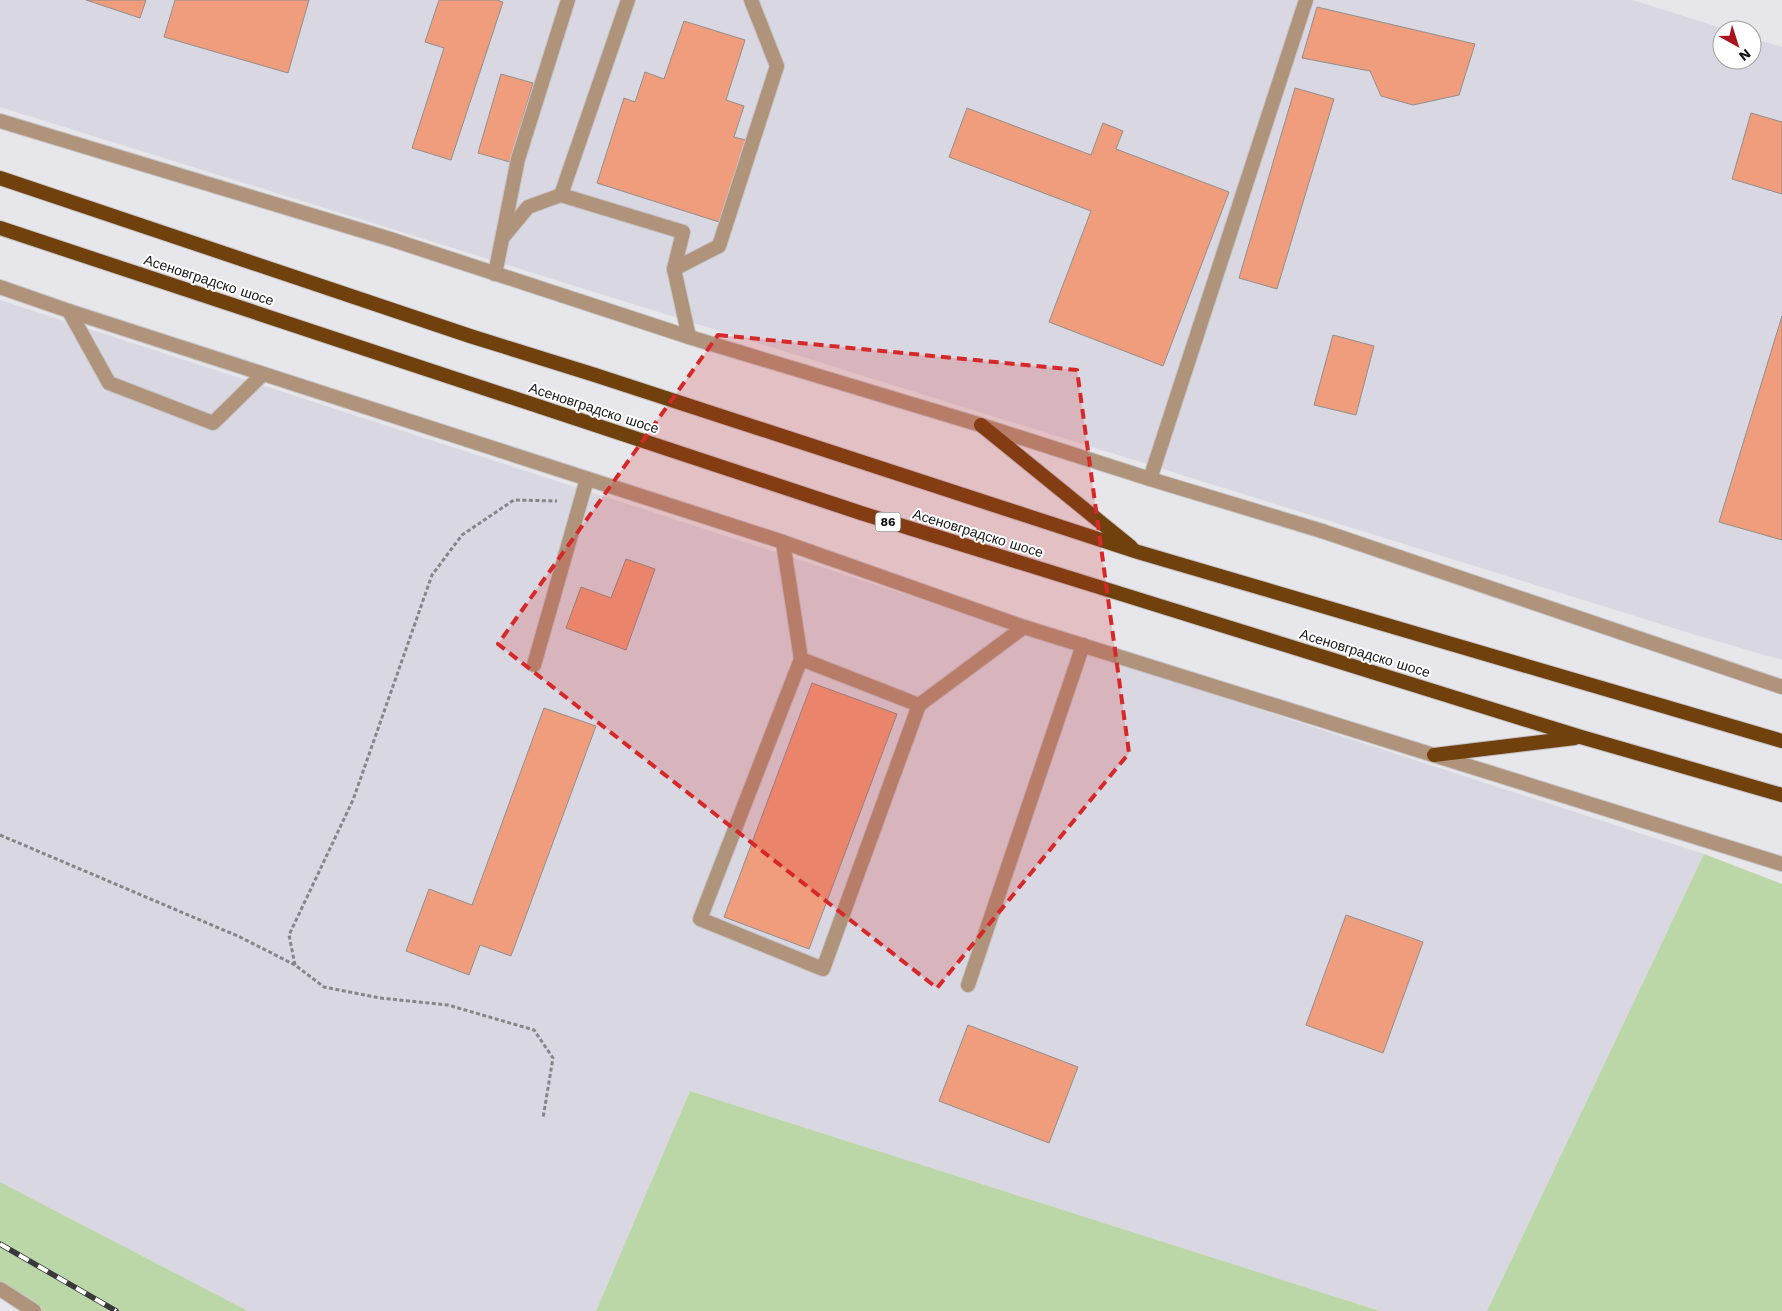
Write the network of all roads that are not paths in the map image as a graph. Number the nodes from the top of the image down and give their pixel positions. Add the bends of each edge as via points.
1 (568, 0) edge
2 (628, 0) edge
3 (750, 0) edge
4 (1306, 0) edge
5 (0, 121) edge
6 (0, 178) edge
7 (561, 195) junction
8 (0, 228) edge
9 (504, 236) junction
10 (674, 269) junction
11 (495, 274) junction
12 (0, 287) edge
13 (69, 312) junction
14 (689, 337) junction
15 (263, 374) junction
16 (980, 424) junction
17 (587, 479) junction
18 (1150, 479) junction
19 (783, 542) junction
20 (1138, 552) junction
21 (1024, 627) junction
22 (1083, 645) junction
23 (801, 659) junction
24 (534, 665) dead end
25 (1782, 687) edge
26 (919, 705) junction
27 (1581, 737) junction
28 (1782, 741) edge
29 (1434, 754) junction
30 (1782, 795) edge
31 (1782, 864) edge
32 (968, 985) dead end
33 (0, 1289) edge
34 (34, 1311) edge

1 - 9 street via 518,159
2 - 7 street
3 - 10 street via 777,66 719,246
4 - 18 street
5 - 11 street
6 - 20 highway via 470,336
7 - 9 street via 528,207
7 - 10 street via 683,232
8 - 27 highway, Асеновградско шосе / 86 via 861,513
9 - 11 street
10 - 14 street
11 - 14 street
12 - 13 street
13 - 15 street
13 - 15 street via 109,383 214,423
14 - 16 street
15 - 17 street
16 - 18 street
16 - 20 highway
17 - 19 street
17 - 24 street
18 - 25 street via 1322,531
19 - 21 street
19 - 23 street
20 - 28 highway
21 - 22 street
21 - 26 street
22 - 29 street
22 - 32 street
23 - 26 street
23 - 26 street via 700,919 823,969
27 - 29 highway
27 - 30 highway, Асеновградско шосе / 86
29 - 31 street
33 - 34 street

